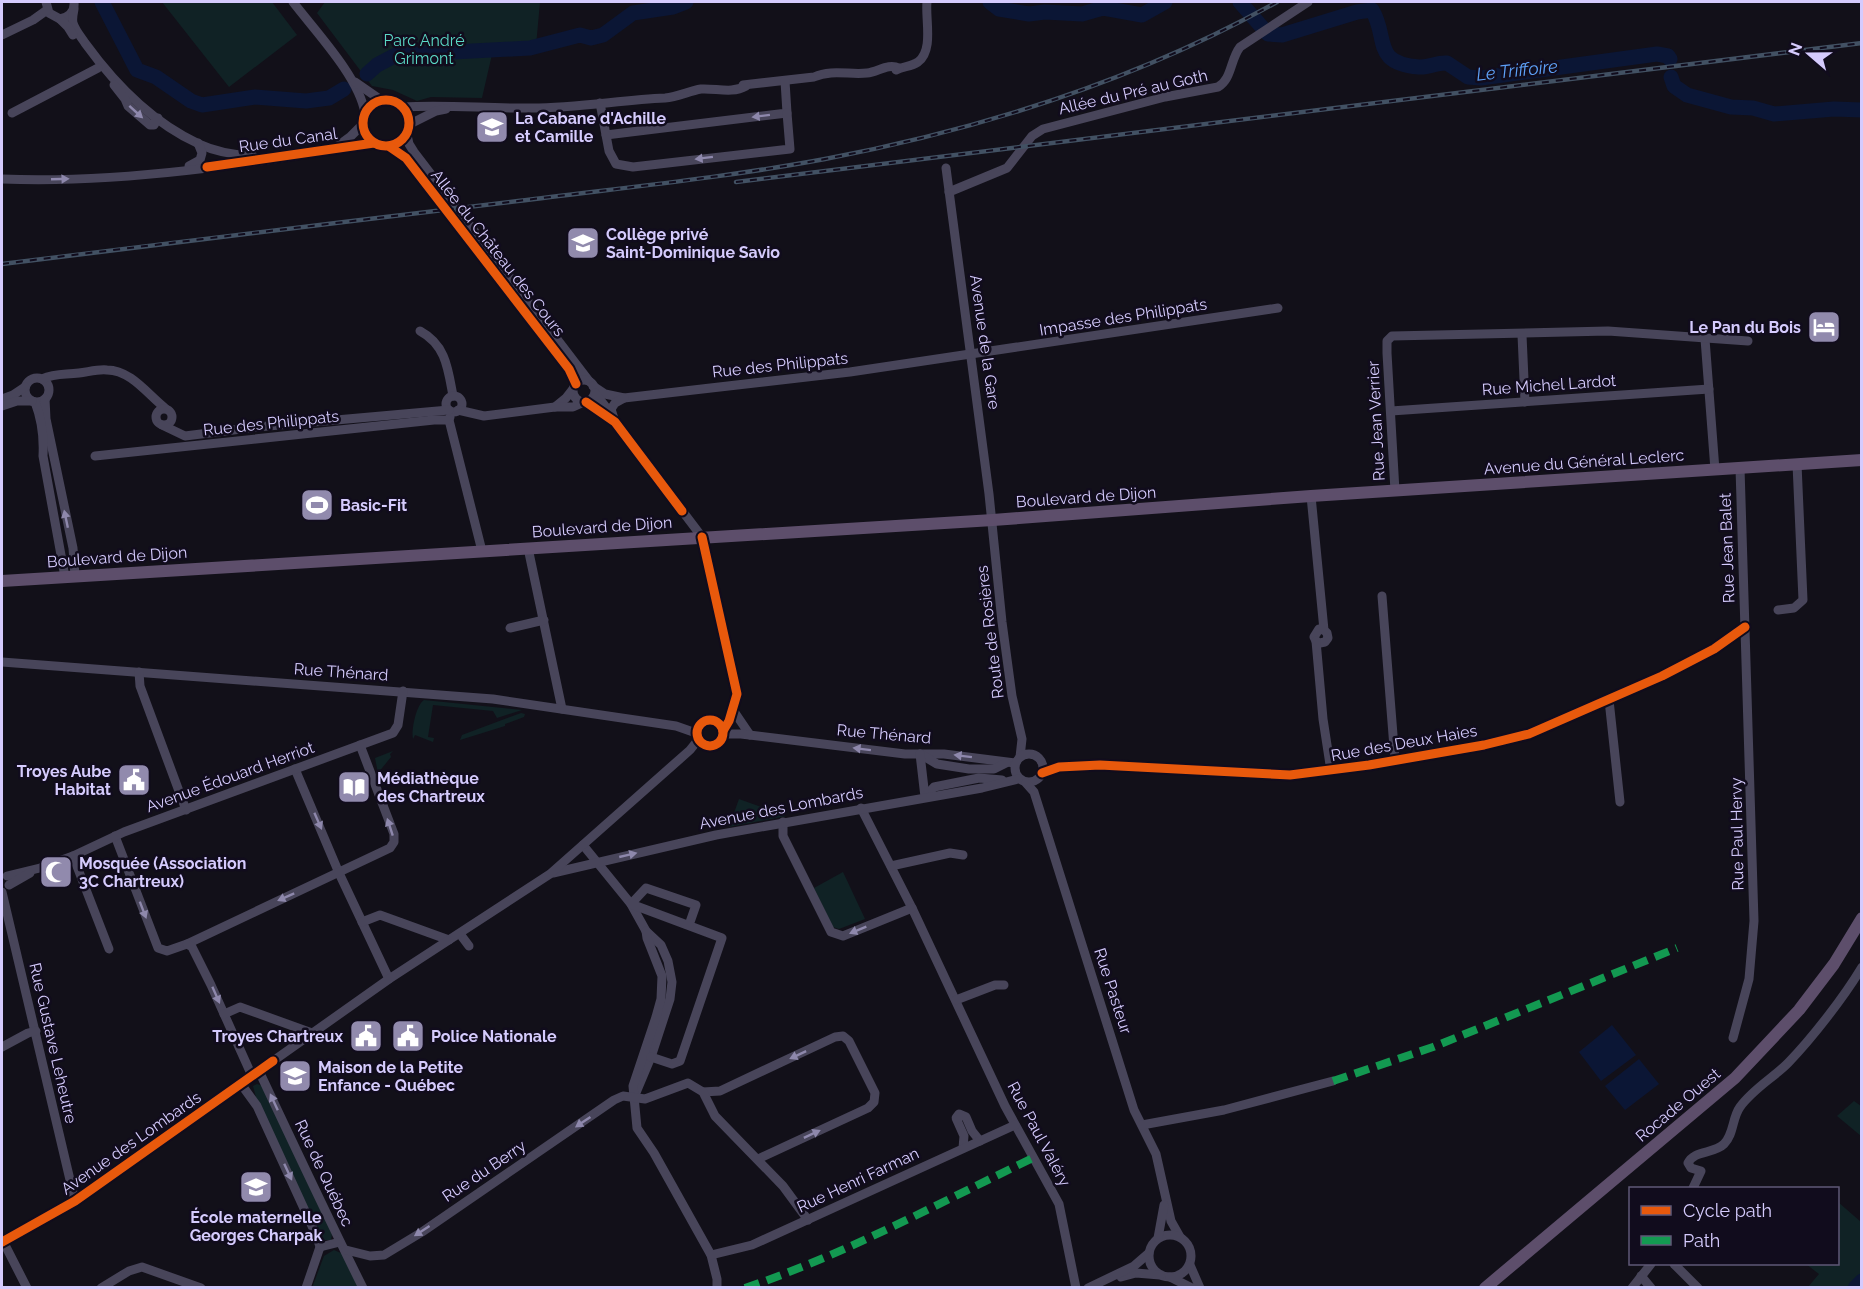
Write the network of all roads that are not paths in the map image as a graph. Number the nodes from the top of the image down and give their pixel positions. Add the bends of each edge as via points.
1 (293, 2) edge
2 (927, 2) edge
3 (1308, 2) edge
4 (75, 4) edge
5 (47, 6) edge
6 (60, 19) junction
7 (2, 35) edge
8 (98, 68) junction
9 (353, 80) junction
10 (785, 81) junction
11 (381, 100) junction
12 (600, 103) junction
13 (403, 107) junction
14 (457, 107) junction
15 (12, 113) dead end
16 (365, 113) junction
17 (787, 114) junction
18 (158, 118) junction
19 (363, 124) junction
20 (410, 124) junction
21 (407, 135) junction
22 (606, 135) junction
23 (198, 143) junction
24 (374, 143) junction
25 (390, 147) junction
26 (333, 149) junction
27 (273, 158) junction
28 (946, 168) dead end
29 (179, 170) junction
30 (22, 175) dead end
31 (3, 176) edge
32 (949, 192) junction
33 (1278, 308) dead end
34 (420, 331) dead end
35 (1522, 334) junction
36 (1705, 339) junction
37 (1748, 341) dead end
38 (972, 355) junction
39 (66, 374) junction
40 (42, 379) junction
41 (25, 387) junction
42 (140, 387) junction
43 (574, 387) junction
44 (592, 387) junction
45 (49, 388) junction
46 (1709, 389) junction
47 (624, 398) junction
48 (2, 399) edge
49 (45, 399) junction
50 (33, 402) junction
51 (585, 402) junction
52 (1525, 402) junction
53 (2, 406) edge
54 (452, 407) junction
55 (555, 407) junction
56 (165, 408) junction
57 (1391, 411) junction
58 (156, 416) junction
59 (173, 417) junction
60 (614, 418) junction
61 (162, 425) junction
62 (197, 434) junction
63 (95, 456) dead end
64 (1860, 459) edge
65 (1797, 464) junction
66 (1740, 468) junction
67 (1715, 470) junction
68 (1395, 491) junction
69 (1311, 496) junction
70 (993, 520) junction
71 (702, 537) junction
72 (528, 548) junction
73 (482, 551) junction
74 (70, 576) junction
75 (2, 581) edge
76 (1382, 596) dead end
77 (1778, 610) dead end
78 (544, 620) junction
79 (1745, 627) junction
80 (510, 628) dead end
81 (2, 662) edge
82 (139, 672) junction
83 (404, 691) junction
84 (1609, 700) junction
85 (734, 707) junction
86 (562, 709) junction
87 (716, 721) junction
88 (679, 728) junction
89 (723, 732) junction
90 (697, 733) junction
91 (750, 735) junction
92 (1022, 740) junction
93 (360, 745) junction
94 (706, 746) junction
95 (690, 750) junction
96 (920, 754) junction
97 (1036, 757) junction
98 (1395, 760) junction
99 (1014, 761) junction
100 (1059, 767) junction
101 (295, 769) junction
102 (1331, 771) junction
103 (1040, 777) junction
104 (1017, 781) junction
105 (1034, 792) junction
106 (925, 797) junction
107 (1620, 802) dead end
108 (861, 808) junction
109 (186, 810) junction
110 (783, 822) junction
111 (115, 836) junction
112 (583, 844) junction
113 (963, 855) dead end
114 (73, 856) junction
115 (598, 862) junction
116 (891, 866) junction
117 (339, 873) junction
118 (550, 874) junction
119 (4, 884) edge
120 (631, 904) junction
121 (912, 908) junction
122 (1862, 918) edge
123 (362, 922) junction
124 (688, 926) junction
125 (646, 931) junction
126 (459, 934) junction
127 (449, 940) junction
128 (187, 944) junction
129 (469, 946) dead end
130 (109, 949) dead end
131 (1862, 967) edge
132 (389, 979) junction
133 (1004, 985) dead end
134 (1857, 985) edge
135 (956, 1000) junction
136 (224, 1014) junction
137 (36, 1031) junction
138 (312, 1033) junction
139 (1733, 1038) dead end
140 (2, 1047) edge
141 (651, 1057) junction
142 (256, 1073) junction
143 (1334, 1081) dead end
144 (241, 1084) junction
145 (703, 1092) junction
146 (634, 1097) junction
147 (1016, 1125) junction
148 (1142, 1125) junction
149 (980, 1141) junction
150 (963, 1148) junction
151 (758, 1159) junction
152 (1693, 1187) edge
153 (1165, 1197) junction
154 (75, 1201) junction
155 (808, 1220) junction
156 (1180, 1237) junction
157 (1158, 1238) junction
158 (2, 1242) edge
159 (343, 1246) junction
160 (320, 1247) junction
161 (1149, 1253) junction
162 (711, 1255) junction
163 (1190, 1265) junction
164 (1649, 1265) edge
165 (1676, 1265) edge
166 (1165, 1276) junction
167 (1641, 1276) junction
168 (1110, 1279) junction
169 (27, 1287) edge
170 (100, 1287) edge
171 (197, 1287) edge
172 (306, 1287) edge
173 (363, 1287) edge
174 (717, 1287) edge
175 (1076, 1287) edge
176 (1088, 1287) edge
177 (1192, 1287) edge
178 (1200, 1287) edge
179 (1485, 1287) edge
180 (1632, 1287) edge
181 (1651, 1287) edge
182 (1698, 1287) edge

1 - 9 street
2 - 10 street via 927,48 915,64
3 - 32 street, Allée du Pré au Goth via 1236,52 1224,84 1043,129 1032,136 1007,168
4 - 6 street
4 - 18 street via 72,21 100,63
5 - 6 street via 52,16
5 - 7 street via 33,20
6 - 8 street
8 - 15 street
8 -> 18 street via 128,106 150,125
9 - 11 street
9 - 16 street
10 - 12 street via 740,90 699,90 672,97
10 - 17 street
11 - 13 street
11 - 16 street
12 - 14 street via 532,108
12 - 22 street
13 - 14 street
13 - 20 street
14 - 20 street via 436,111
16 - 19 street
17 -> 22 street
17 -> 22 street via 790,149 633,167 616,164
18 - 23 street
19 - 24 street
19 - 26 street, Rue du Canal
20 - 21 street
21 - 25 street
21 - 44 street, Allée du Château des Cours via 414,152
23 - 27 street via 233,155
23 - 29 street via 200,160
24 - 25 street
24 - 26 street, Rue du Canal
25 - 43 street, Allée du Château des Cours via 406,158 569,369
26 - 27 street, Rue du Canal
27 - 29 street, Rue du Canal
28 - 32 street, Avenue de la Gare
31 -> 29 street, Rue du Canal via 104,177
30 - 31 street, Rue du Canal
32 - 38 street, Avenue de la Gare
33 - 38 street, Impasse des Philippats
34 - 54 street via 439,345
35 - 36 street, Rue Jean Verrier via 1608,332
35 - 52 street
35 - 57 street, Rue Jean Verrier via 1392,336 1387,341
36 - 37 street, Rue Jean Verrier
36 - 46 street
38 - 47 street, Rue des Philippats
38 - 70 street, Avenue de la Gare
39 - 40 street
39 - 42 street via 117,371
39 - 45 street
40 - 41 street via 31,379
40 - 45 street
41 - 48 street
41 - 50 street
42 - 56 street
42 - 58 street
43 - 44 street via 582,380
43 - 51 street via 576,398
43 - 55 street
44 - 47 street, Rue des Philippats
44 - 51 street via 592,399
44 - 60 street, Allée du Château des Cours
45 - 49 street
46 - 52 street, Rue Michel Lardot
46 - 67 street
47 - 60 street via 611,409
49 - 50 street
74 -> 49 street via 73,548
50 - 53 street via 17,401
50 - 74 street via 41,421 43,456
51 - 55 street, Rue des Philippats
51 - 60 street, Allée du Château des Cours
52 - 57 street, Rue Michel Lardot
54 - 55 street, Rue des Philippats via 494,413
54 - 62 street
54 - 63 street, Rue des Philippats via 434,420
54 - 73 street
56 - 58 street
56 - 59 street
57 - 68 street, Rue Jean Verrier
58 - 61 street
59 - 61 street
59 - 62 street via 184,430
60 - 71 street, Allée du Château des Cours
61 - 62 street via 185,436
64 - 65 main road, Avenue du Général Leclerc
65 - 66 main road, Avenue du Général Leclerc
65 - 77 street via 1803,600 1794,608
66 - 67 main road, Avenue du Général Leclerc
66 - 79 street, Rue Jean Balet
67 - 68 main road, Avenue du Général Leclerc
68 - 69 main road, Avenue du Général Leclerc
69 - 70 main road, Boulevard de Dijon
69 - 102 street via 1324,630 1319,629 1314,637
70 - 71 main road, Boulevard de Dijon
70 - 92 street, Route de Rosières via 1002,622
71 - 72 main road, Boulevard de Dijon
71 - 85 street via 737,694
72 - 73 main road, Boulevard de Dijon
72 - 78 street
73 - 74 main road, Boulevard de Dijon
74 - 75 main road, Boulevard de Dijon
76 - 98 street
78 - 80 street
78 - 86 street
79 - 84 street, Rue des Deux Haies via 1714,649
79 - 139 street, Rue Paul Hervy via 1755,921 1749,979
81 - 82 street, Rue Thénard
82 - 83 street, Rue Thénard
82 - 109 street via 140,686
83 - 86 street, Rue Thénard
83 - 93 street, Avenue Édouard Herriot via 393,733
84 - 98 street, Rue des Deux Haies via 1529,734
84 - 107 street
85 - 87 street
85 - 89 street
85 - 91 street
86 - 88 street, Rue Thénard
87 - 89 street
87 - 90 street via 704,721
88 - 90 street, Rue Thénard
88 - 95 street via 687,734
89 - 91 street, Rue Thénard
89 - 94 street via 717,744
90 - 94 street
90 - 95 street, Avenue des Lombards
96 -> 91 street, Rue Thénard
92 - 97 street, Route de Rosières
92 - 99 street, Route de Rosières
93 - 101 street, Avenue Édouard Herriot
117 -> 93 street via 390,848 394,842
94 - 95 street, Avenue des Lombards
95 - 112 street, Avenue des Lombards
99 -> 96 street, Rue Thénard
96 - 106 street
97 - 99 street
97 - 100 street, Rue des Deux Haies
97 - 103 street via 1043,766
98 - 102 street, Rue des Deux Haies
99 - 104 street, Route de Rosières
100 - 102 street, Rue des Deux Haies via 1101,765 1290,775
100 - 103 street, Rue des Deux Haies
101 - 109 street, Avenue Édouard Herriot
101 -> 117 street
103 - 104 street, Rue des Deux Haies
103 - 105 street
104 - 105 street, Rue Pasteur
104 - 106 street, Avenue des Lombards via 979,778 934,787
105 - 148 street, Rue Pasteur
106 - 108 street, Avenue des Lombards
108 - 110 street, Avenue des Lombards
108 - 116 street, Rue Paul Valéry
109 - 111 street, Avenue Édouard Herriot
115 -> 110 street, Avenue des Lombards
121 -> 110 street via 843,936 831,932 783,836
111 - 114 street, Avenue Édouard Herriot
111 -> 128 street via 158,948 167,951
112 - 115 street
112 - 118 street, Avenue des Lombards
113 - 116 street via 950,853
114 - 119 street, Avenue Édouard Herriot
114 - 130 street
115 - 118 street, Avenue des Lombards
115 - 120 street
116 - 121 street, Rue Paul Valéry
117 - 123 street
117 -> 128 street
118 - 126 street, Avenue des Lombards
119 - 137 street, Rue Gustave Leheutre
120 - 124 street
120 - 124 street via 646,888 696,905
120 - 125 street
121 - 135 street, Rue Paul Valéry
122 - 179 main road, Rocade Ouest via 1834,964 1798,1010 1736,1078
123 - 127 street via 380,915
123 - 132 street
124 - 141 street via 722,938 680,1061 672,1064
125 - 141 street via 661,945 672,982
125 - 146 street via 663,976 661,999 633,1086
126 - 127 street, Avenue des Lombards
126 - 129 street
127 - 132 street, Avenue des Lombards
128 -> 136 street, Rue de Québec via 192,947
131 - 134 street
132 - 138 street, Avenue des Lombards
133 - 135 street
134 - 152 street via 1787,1064 1740,1107 1724,1144 1690,1159 1691,1168 1701,1171
135 - 147 street, Rue Paul Valéry
136 - 138 street via 240,1007
136 - 142 street, Rue de Québec
137 - 140 street
137 - 154 street, Rue Gustave Leheutre
138 - 142 street, Avenue des Lombards
141 - 146 street
142 - 144 street, Avenue des Lombards
159 -> 142 street, Rue de Québec
143 - 148 street via 1224,1110
144 - 154 street, Avenue des Lombards
144 -> 160 street, Rue de Québec via 270,1133
145 - 146 street, Rue du Berry via 688,1083 645,1099
145 - 151 street via 715,1116
151 -> 145 street via 874,1102 875,1093 849,1041 843,1036 835,1037 720,1091
146 -> 159 street, Rue du Berry via 614,1100 384,1255 370,1256
146 - 162 street via 637,1128
147 - 149 street, Rue Henri Farman
147 - 175 street, Rue Paul Valéry via 1059,1204
148 - 153 street, Rue Pasteur via 1156,1154
149 - 150 street, Rue Henri Farman
149 - 150 street via 966,1117 959,1114 956,1118 964,1136
150 - 155 street, Rue Henri Farman
151 - 155 street
153 - 156 street, Rue Pasteur
153 - 157 street, Rue Pasteur
154 - 158 street, Avenue des Lombards
155 - 162 street, Rue Henri Farman via 752,1245
156 - 157 street
156 - 163 street via 1191,1252
157 - 161 street
158 - 169 street
159 - 160 street
159 - 173 street, Rue de Québec
160 - 172 street
161 - 166 street via 1151,1265
161 - 168 street
162 - 174 street
163 - 166 street via 1182,1274
163 - 178 street
164 - 167 street
165 - 182 street
166 - 168 street via 1136,1274
166 - 177 street
167 - 180 street
167 - 181 street
168 - 176 street
170 - 171 street via 142,1267

